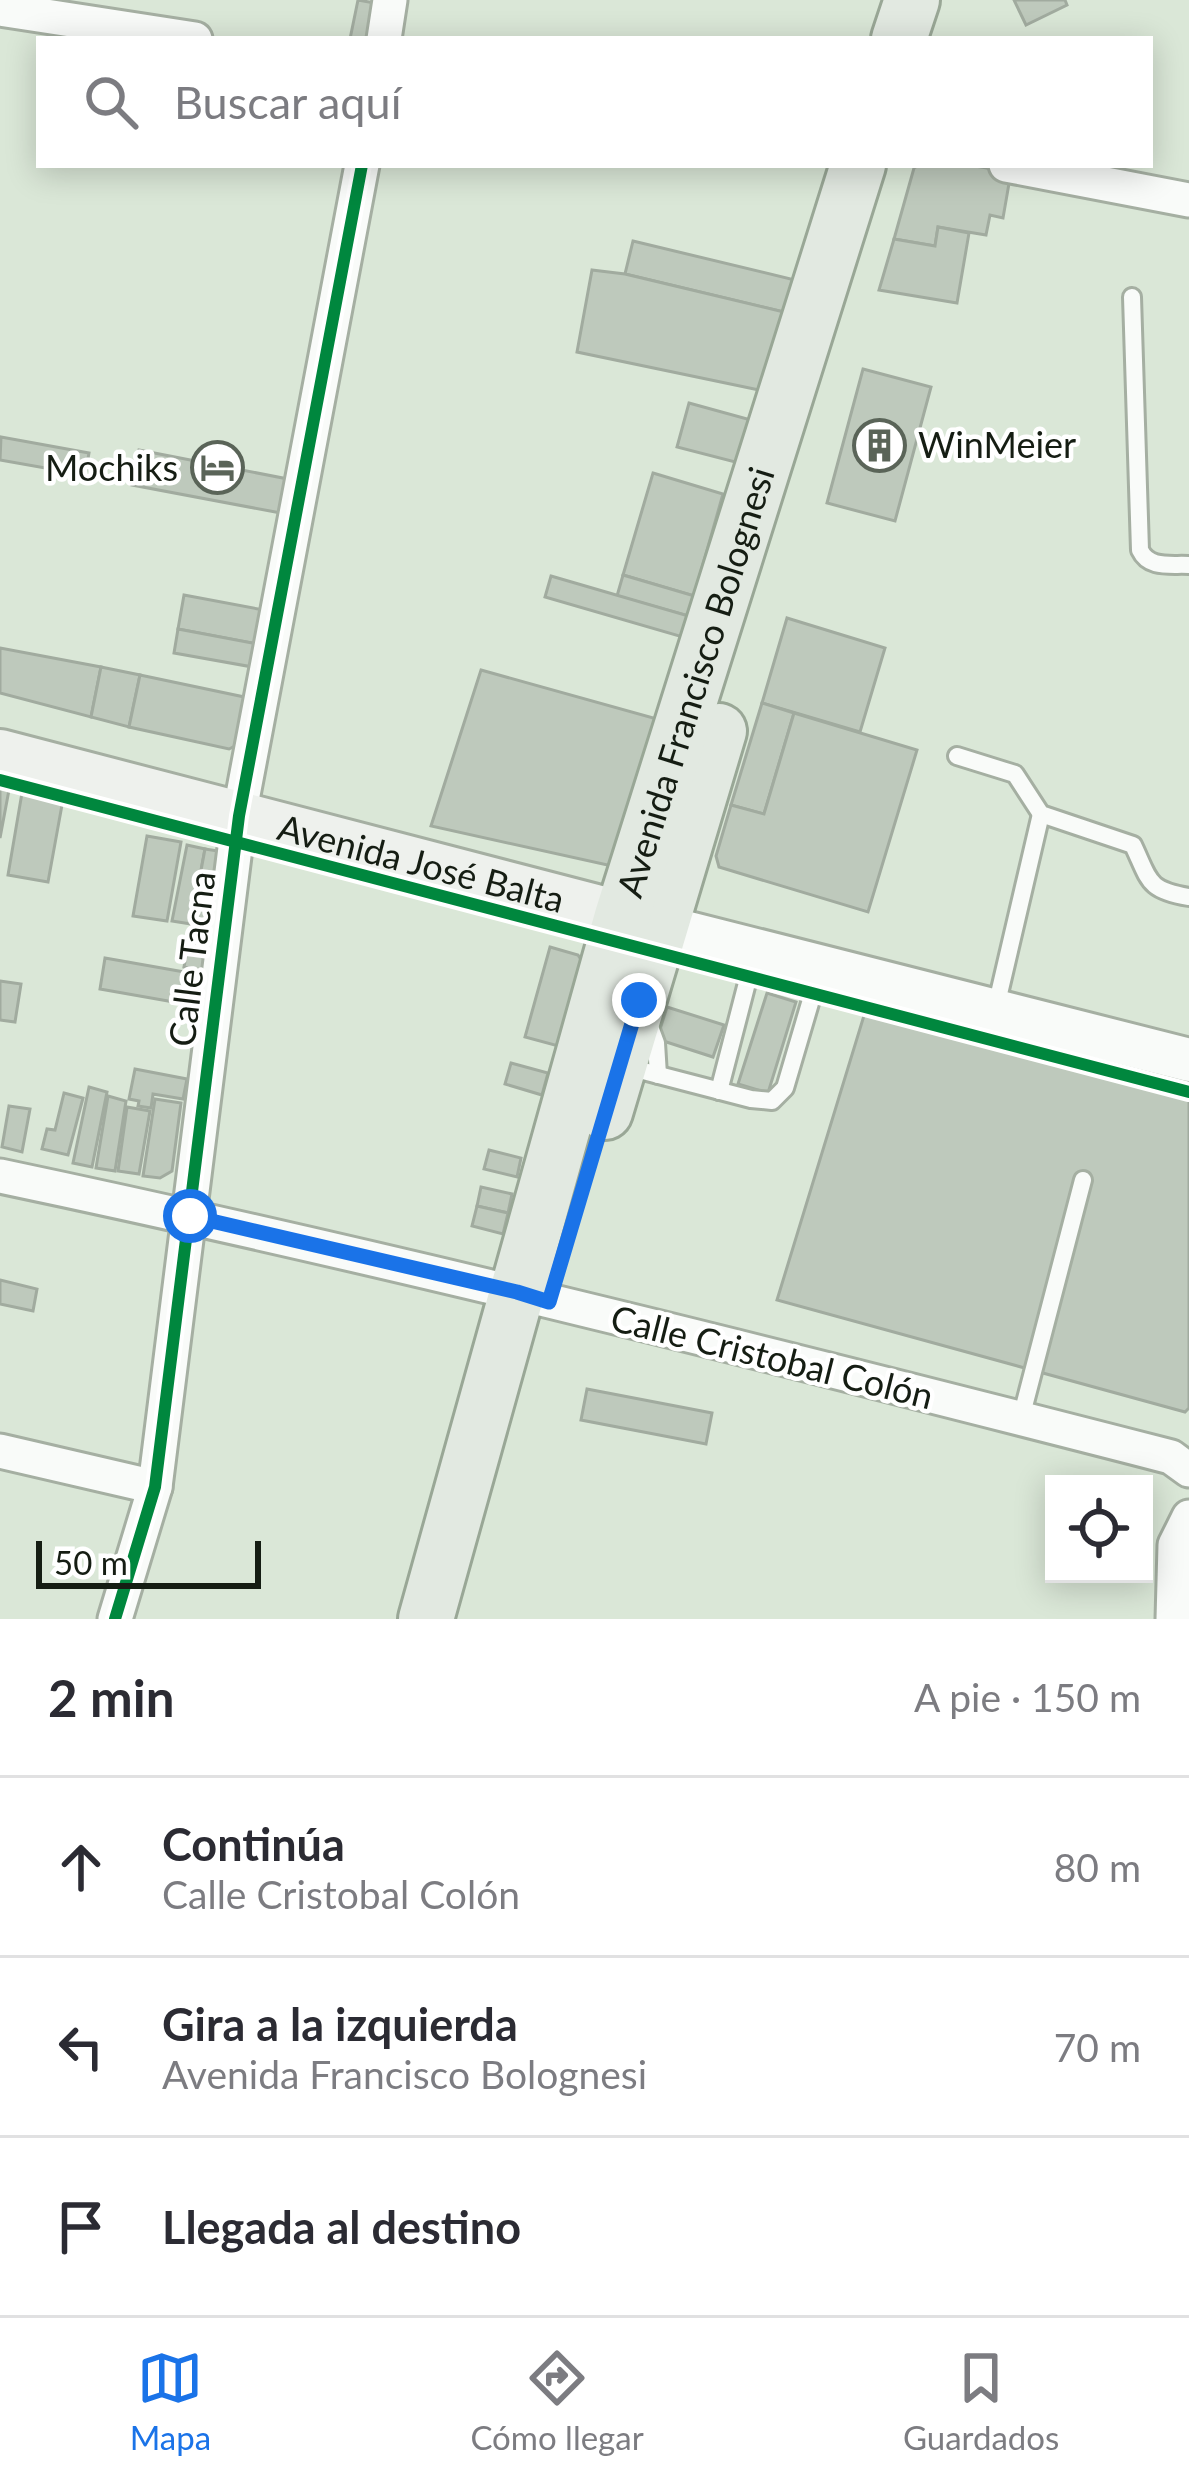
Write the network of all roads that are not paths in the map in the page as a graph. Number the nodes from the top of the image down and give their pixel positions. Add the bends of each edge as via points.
1 (390, 0) edge
2 (912, 0) edge
3 (938, 0) edge
4 (0, 9) edge
5 (176, 36) edge
6 (384, 36) edge
7 (900, 36) edge
8 (927, 36) edge
9 (361, 168) edge
10 (857, 168) edge
11 (885, 168) edge
12 (1022, 168) edge
13 (1189, 200) edge
14 (1132, 297) dead end
15 (1189, 565) edge
16 (0, 754) edge
17 (957, 756) dead end
18 (1041, 814) junction
19 (239, 816) junction
20 (1189, 897) edge
21 (642, 921) junction
22 (756, 950) junction
23 (818, 966) junction
24 (995, 1011) junction
25 (1189, 1060) edge
26 (639, 1070) junction
27 (719, 1091) junction
28 (0, 1176) edge
29 (1083, 1180) dead end
30 (190, 1216) junction
31 (533, 1297) junction
32 (1022, 1418) junction
33 (0, 1451) edge
34 (1189, 1470) edge
35 (155, 1486) junction
36 (1189, 1517) edge
37 (115, 1619) edge
38 (426, 1619) edge
39 (457, 1619) edge
40 (1173, 1619) edge

1 - 6 street
2 - 7 main road
3 - 8 main road
4 - 5 street
9 - 19 street, Calle Tacna
10 - 21 main road, Avenida Francisco Bolognesi
11 - 21 main road, Avenida Francisco Bolognesi
12 - 13 street
14 - 15 lane via 1140,550 1154,564
16 - 19 main road, Avenida José Balta
17 - 18 lane via 1015,774
18 - 20 lane via 1133,845 1152,885
18 - 24 lane
19 - 21 main road, Avenida José Balta
19 - 30 street, Calle Tacna
21 - 22 street, Avenida José Balta
21 - 26 main road, Avenida Francisco Bolognesi
21 - 31 main road, Avenida Francisco Bolognesi
22 - 23 street, Avenida José Balta
22 - 27 lane
23 - 24 street, Avenida José Balta
23 - 27 lane via 785,1088 772,1101
24 - 25 street, Avenida José Balta
26 - 27 lane
26 - 31 main road, Avenida Francisco Bolognesi
28 - 30 street, Calle Cristobal Colón
29 - 32 lane
30 - 31 street, Calle Cristobal Colón
30 - 35 street, Calle Tacna
31 - 32 street, Calle Cristobal Colón
31 - 38 main road, Avenida Francisco Bolognesi
31 - 39 main road, Avenida Francisco Bolognesi
32 - 34 street, Calle Cristobal Colón via 1171,1457
33 - 35 street
35 - 37 street, Calle Tacna
36 - 40 street via 1175,1545

